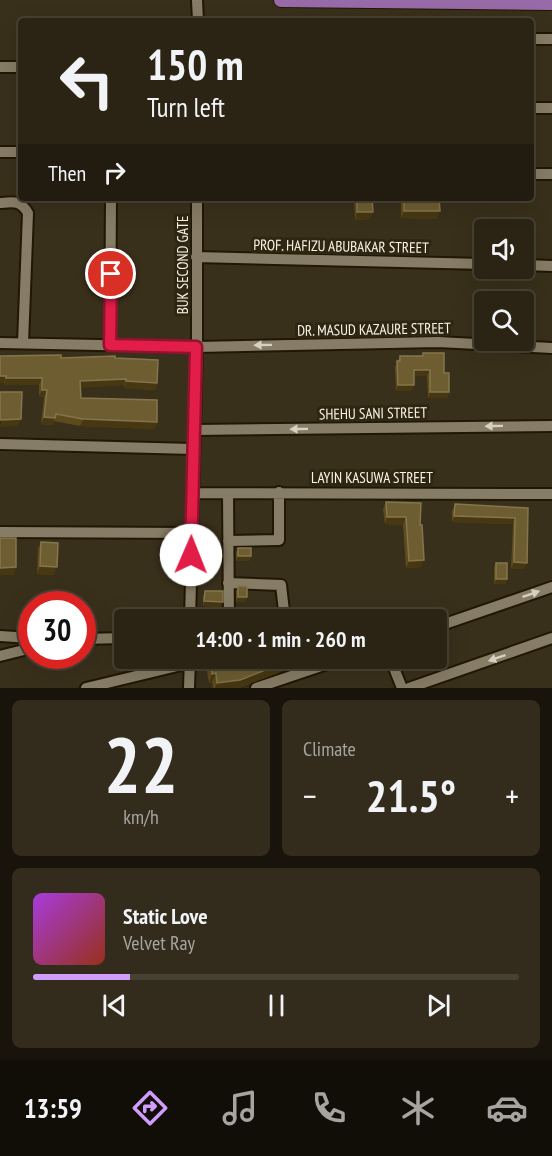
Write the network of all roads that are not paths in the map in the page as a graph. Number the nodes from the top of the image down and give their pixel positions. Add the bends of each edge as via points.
1 (197, 0) edge
2 (281, 0) edge
3 (552, 3) edge
4 (198, 18) edge
5 (534, 39) edge
6 (552, 39) edge
7 (0, 67) edge
8 (18, 67) edge
9 (534, 108) edge
10 (552, 108) edge
11 (0, 152) edge
12 (18, 152) edge
13 (534, 174) edge
14 (552, 174) edge
15 (111, 201) edge
16 (197, 201) edge
17 (0, 203) edge
18 (196, 257) junction
19 (474, 264) edge
20 (534, 266) edge
21 (552, 266) edge
22 (0, 343) edge
23 (23, 344) junction
24 (110, 345) junction
25 (196, 347) junction
26 (552, 348) edge
27 (552, 426) edge
28 (194, 430) junction
29 (0, 444) edge
30 (193, 449) junction
31 (279, 492) junction
32 (192, 493) junction
33 (228, 494) junction
34 (552, 494) edge
35 (0, 532) edge
36 (191, 533) junction
37 (228, 541) junction
38 (228, 583) junction
39 (552, 587) edge
40 (190, 609) edge
41 (229, 609) edge
42 (284, 609) edge
43 (447, 623) edge
44 (0, 636) edge
45 (18, 637) edge
46 (114, 638) edge
47 (552, 638) edge
48 (96, 639) edge
49 (18, 652) edge
50 (0, 656) edge
51 (159, 669) edge
52 (190, 669) edge
53 (311, 669) edge
54 (394, 669) edge
55 (308, 670) joint
56 (86, 688) edge
57 (189, 688) edge
58 (255, 688) edge
59 (402, 688) edge
60 (410, 688) edge

1 - 4 street
2 - 3 main road
5 - 6 street
7 - 8 street
9 - 10 street
11 - 12 street
13 - 14 street
15 - 24 street
16 - 18 street, BUK SECOND GATE
17 - 23 street via 15,202 28,213
18 - 19 street, PROF. HAFIZU ABUBAKAR STREET
18 - 25 street, BUK SECOND GATE
20 - 21 street
22 - 23 street, DR. MASUD KAZAURE STREET
23 - 24 street, DR. MASUD KAZAURE STREET
24 - 25 street, DR. MASUD KAZAURE STREET
26 -> 25 street, DR. MASUD KAZAURE STREET via 438,342
25 - 28 street, BUK SECOND GATE
27 -> 28 street, SHEHU SANI STREET
28 - 30 street, BUK SECOND GATE
29 - 30 street
30 - 32 street, BUK SECOND GATE
31 - 33 street, LAYIN KASUWA STREET
31 - 34 street, LAYIN KASUWA STREET
31 - 37 street via 279,540
32 - 33 street, LAYIN KASUWA STREET
32 - 36 street, BUK SECOND GATE
33 - 37 street
35 - 36 street
36 - 40 street, BUK SECOND GATE
37 - 38 street
38 - 41 street
38 - 42 street via 278,583
43 -> 39 street
44 - 45 street
46 - 48 street
47 -> 60 street
49 - 50 street
51 - 56 street
52 - 57 street
53 - 55 street
54 - 59 street
55 - 58 street

